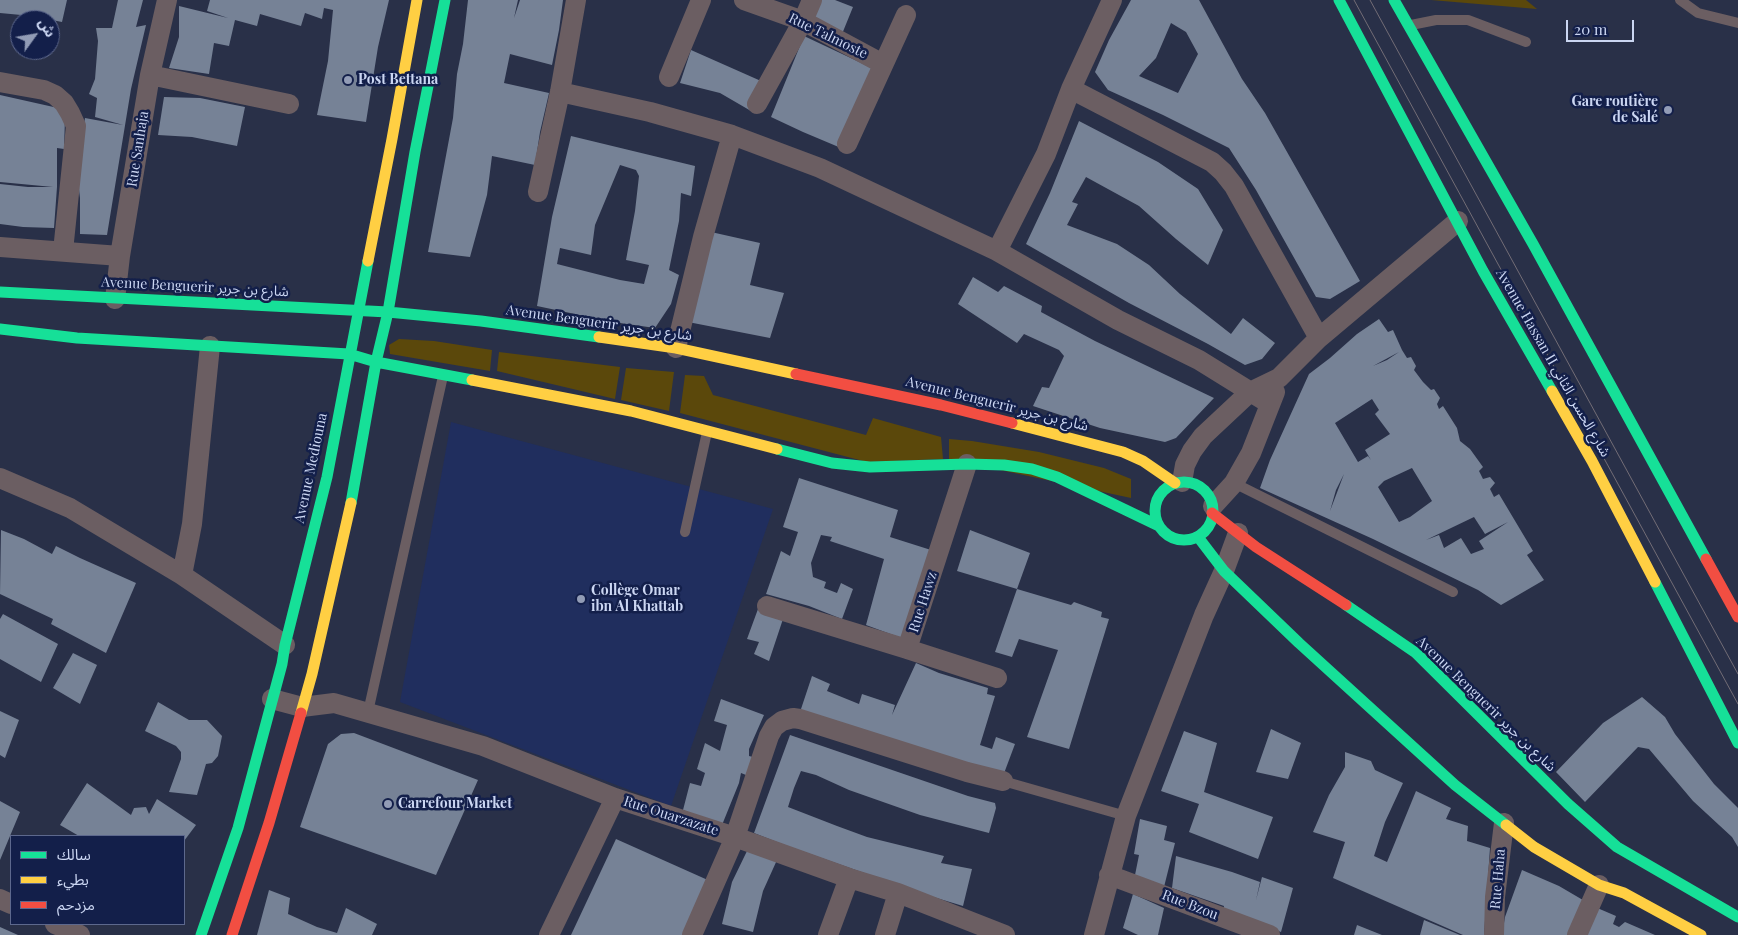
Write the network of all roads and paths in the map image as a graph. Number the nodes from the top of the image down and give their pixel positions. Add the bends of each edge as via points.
1 (167, 0) edge
2 (417, 0) edge
3 (445, 0) edge
4 (576, 0) edge
5 (701, 0) edge
6 (744, 0) edge
7 (812, 0) edge
8 (1112, 0) edge
9 (1339, 0) edge
10 (1394, 0) edge
11 (1680, 0) edge
12 (906, 14) dead end
13 (803, 22) junction
14 (1738, 23) edge
15 (1408, 26) junction
16 (1526, 42) dead end
17 (883, 64) junction
18 (150, 75) junction
19 (669, 77) dead end
20 (0, 82) edge
21 (1071, 89) junction
22 (560, 92) junction
23 (289, 104) dead end
24 (757, 104) dead end
25 (732, 135) junction
26 (847, 144) dead end
27 (538, 192) dead end
28 (1458, 221) junction
29 (0, 247) edge
30 (63, 251) junction
31 (997, 251) junction
32 (120, 256) junction
33 (0, 292) edge
34 (115, 298) junction
35 (357, 310) junction
36 (388, 312) junction
37 (0, 329) edge
38 (1319, 338) junction
39 (210, 346) junction
40 (676, 348) junction
41 (349, 354) junction
42 (376, 362) junction
43 (443, 374) junction
44 (1279, 378) junction
45 (1250, 392) junction
46 (1270, 404) junction
47 (707, 431) junction
48 (967, 464) junction
49 (1179, 483) junction
50 (1234, 483) junction
51 (3, 484) edge
52 (1212, 510) junction
53 (1159, 526) junction
54 (685, 532) dead end
55 (1238, 533) junction
56 (1198, 536) junction
57 (1224, 571) junction
58 (182, 575) junction
59 (1453, 592) dead end
60 (767, 606) dead end
61 (1738, 617) edge
62 (907, 649) junction
63 (283, 655) junction
64 (312, 674) junction
65 (997, 678) dead end
66 (272, 699) junction
67 (334, 703) junction
68 (302, 707) junction
69 (368, 712) junction
70 (1738, 743) edge
71 (1003, 781) joint
72 (615, 798) junction
73 (1126, 816) junction
74 (1504, 823) junction
75 (735, 837) junction
76 (1109, 875) junction
77 (849, 878) junction
78 (1599, 885) junction
79 (898, 892) junction
80 (1738, 917) edge
81 (57, 925) edge
82 (80, 935) edge
83 (201, 935) edge
84 (232, 935) edge
85 (549, 935) edge
86 (692, 935) edge
87 (828, 935) edge
88 (885, 935) edge
89 (1005, 935) edge
90 (1094, 935) edge
91 (1270, 935) edge
92 (1494, 935) edge
93 (1577, 935) edge
94 (1701, 935) edge

1 - 18 street, Rue Sanhaja
2 - 35 main road, Avenue Mediouna
3 - 36 main road
4 - 22 street
5 - 19 street
6 - 13 street, Rue Talmoste
7 - 13 street
8 - 21 street
9 - 28 main road, Avenue Hassan II شارع الحسن الثاني
10 - 15 main road
11 - 14 lane via 1698,13
12 - 17 street
13 - 17 street, Rue Talmoste
13 - 24 street
15 - 16 lane via 1436,20 1468,20
15 - 61 main road
17 - 26 street
18 - 23 street
18 - 32 street, Rue Sanhaja
20 - 30 street via 55,95 64,103 76,126
21 - 31 street via 1046,154
21 - 38 street via 1212,162 1223,172 1234,186
22 - 25 street
22 - 27 street
25 - 31 street via 820,168
25 - 40 street
28 - 38 street
28 - 70 main road, Avenue Hassan II شارع الحسن الثاني via 1592,462
29 - 30 street
30 - 32 street
31 - 45 street via 1118,320 1198,360
32 - 34 street, Rue Sanhaja
33 - 34 main road, Avenue Benguerir شارع بن جرير
34 - 35 main road, Avenue Benguerir شارع بن جرير
35 - 36 main road, Avenue Benguerir شارع بن جرير
35 - 41 main road, Avenue Mediouna
36 - 40 main road, Avenue Benguerir شارع بن جرير via 481,321
36 - 42 main road
37 - 39 main road via 77,338
38 - 44 street
39 - 41 main road
39 - 58 street via 192,524
40 - 49 main road, Avenue Benguerir شارع بن جرير via 940,405 1096,444 1123,452
41 - 42 main road
41 - 63 main road, Avenue Mediouna via 327,477
42 - 43 main road
42 - 64 main road via 349,517
43 - 47 main road via 631,411
43 - 69 lane
44 - 45 street
44 - 46 street
45 - 46 street
45 - 49 street via 1203,436 1192,451
46 - 50 street via 1251,453
47 - 48 main road via 832,463 870,467
47 - 54 lane
48 - 53 main road via 1032,469 1057,477
48 - 62 street, Rue Hawz
49 - 52 main road via 1198,486 1210,498
49 - 53 main road via 1163,491 1156,505
50 - 52 street
50 - 59 lane
51 - 58 street via 70,508
52 - 55 main road, Avenue Benguerir شارع بن جرير
52 - 56 main road via 1211,522
53 - 56 main road via 1172,538 1181,540
55 - 57 street
55 - 80 main road, Avenue Benguerir شارع بن جرير via 1416,653 1568,804 1617,847
56 - 57 main road
57 - 73 street
57 - 74 main road via 1448,778
58 - 63 street
60 - 62 street
62 - 65 street, Rue Hawz
63 - 64 street
63 - 66 main road, Avenue Mediouna
64 - 67 street
64 - 68 main road
66 - 68 street, Rue Ouarzazate
66 - 83 main road, Avenue Mediouna via 238,828
67 - 68 street, Rue Ouarzazate
67 - 69 street, Rue Ouarzazate
68 - 84 main road
69 - 72 street, Rue Ouarzazate via 483,746
71 - 73 lane
71 - 75 street via 793,718 774,727
72 - 75 street, Rue Ouarzazate
72 - 85 street
73 - 76 street
74 - 78 main road via 1534,847
74 - 92 street, Rue Haha
75 - 77 street, Rue Ouarzazate
75 - 86 street
76 - 90 street
76 - 91 street, Rue Bzou
77 - 79 street, Rue Ouarzazate
77 - 87 street
78 - 93 street
78 - 94 main road via 1624,893
79 - 88 street
79 - 89 street, Rue Ouarzazate
81 - 82 street

